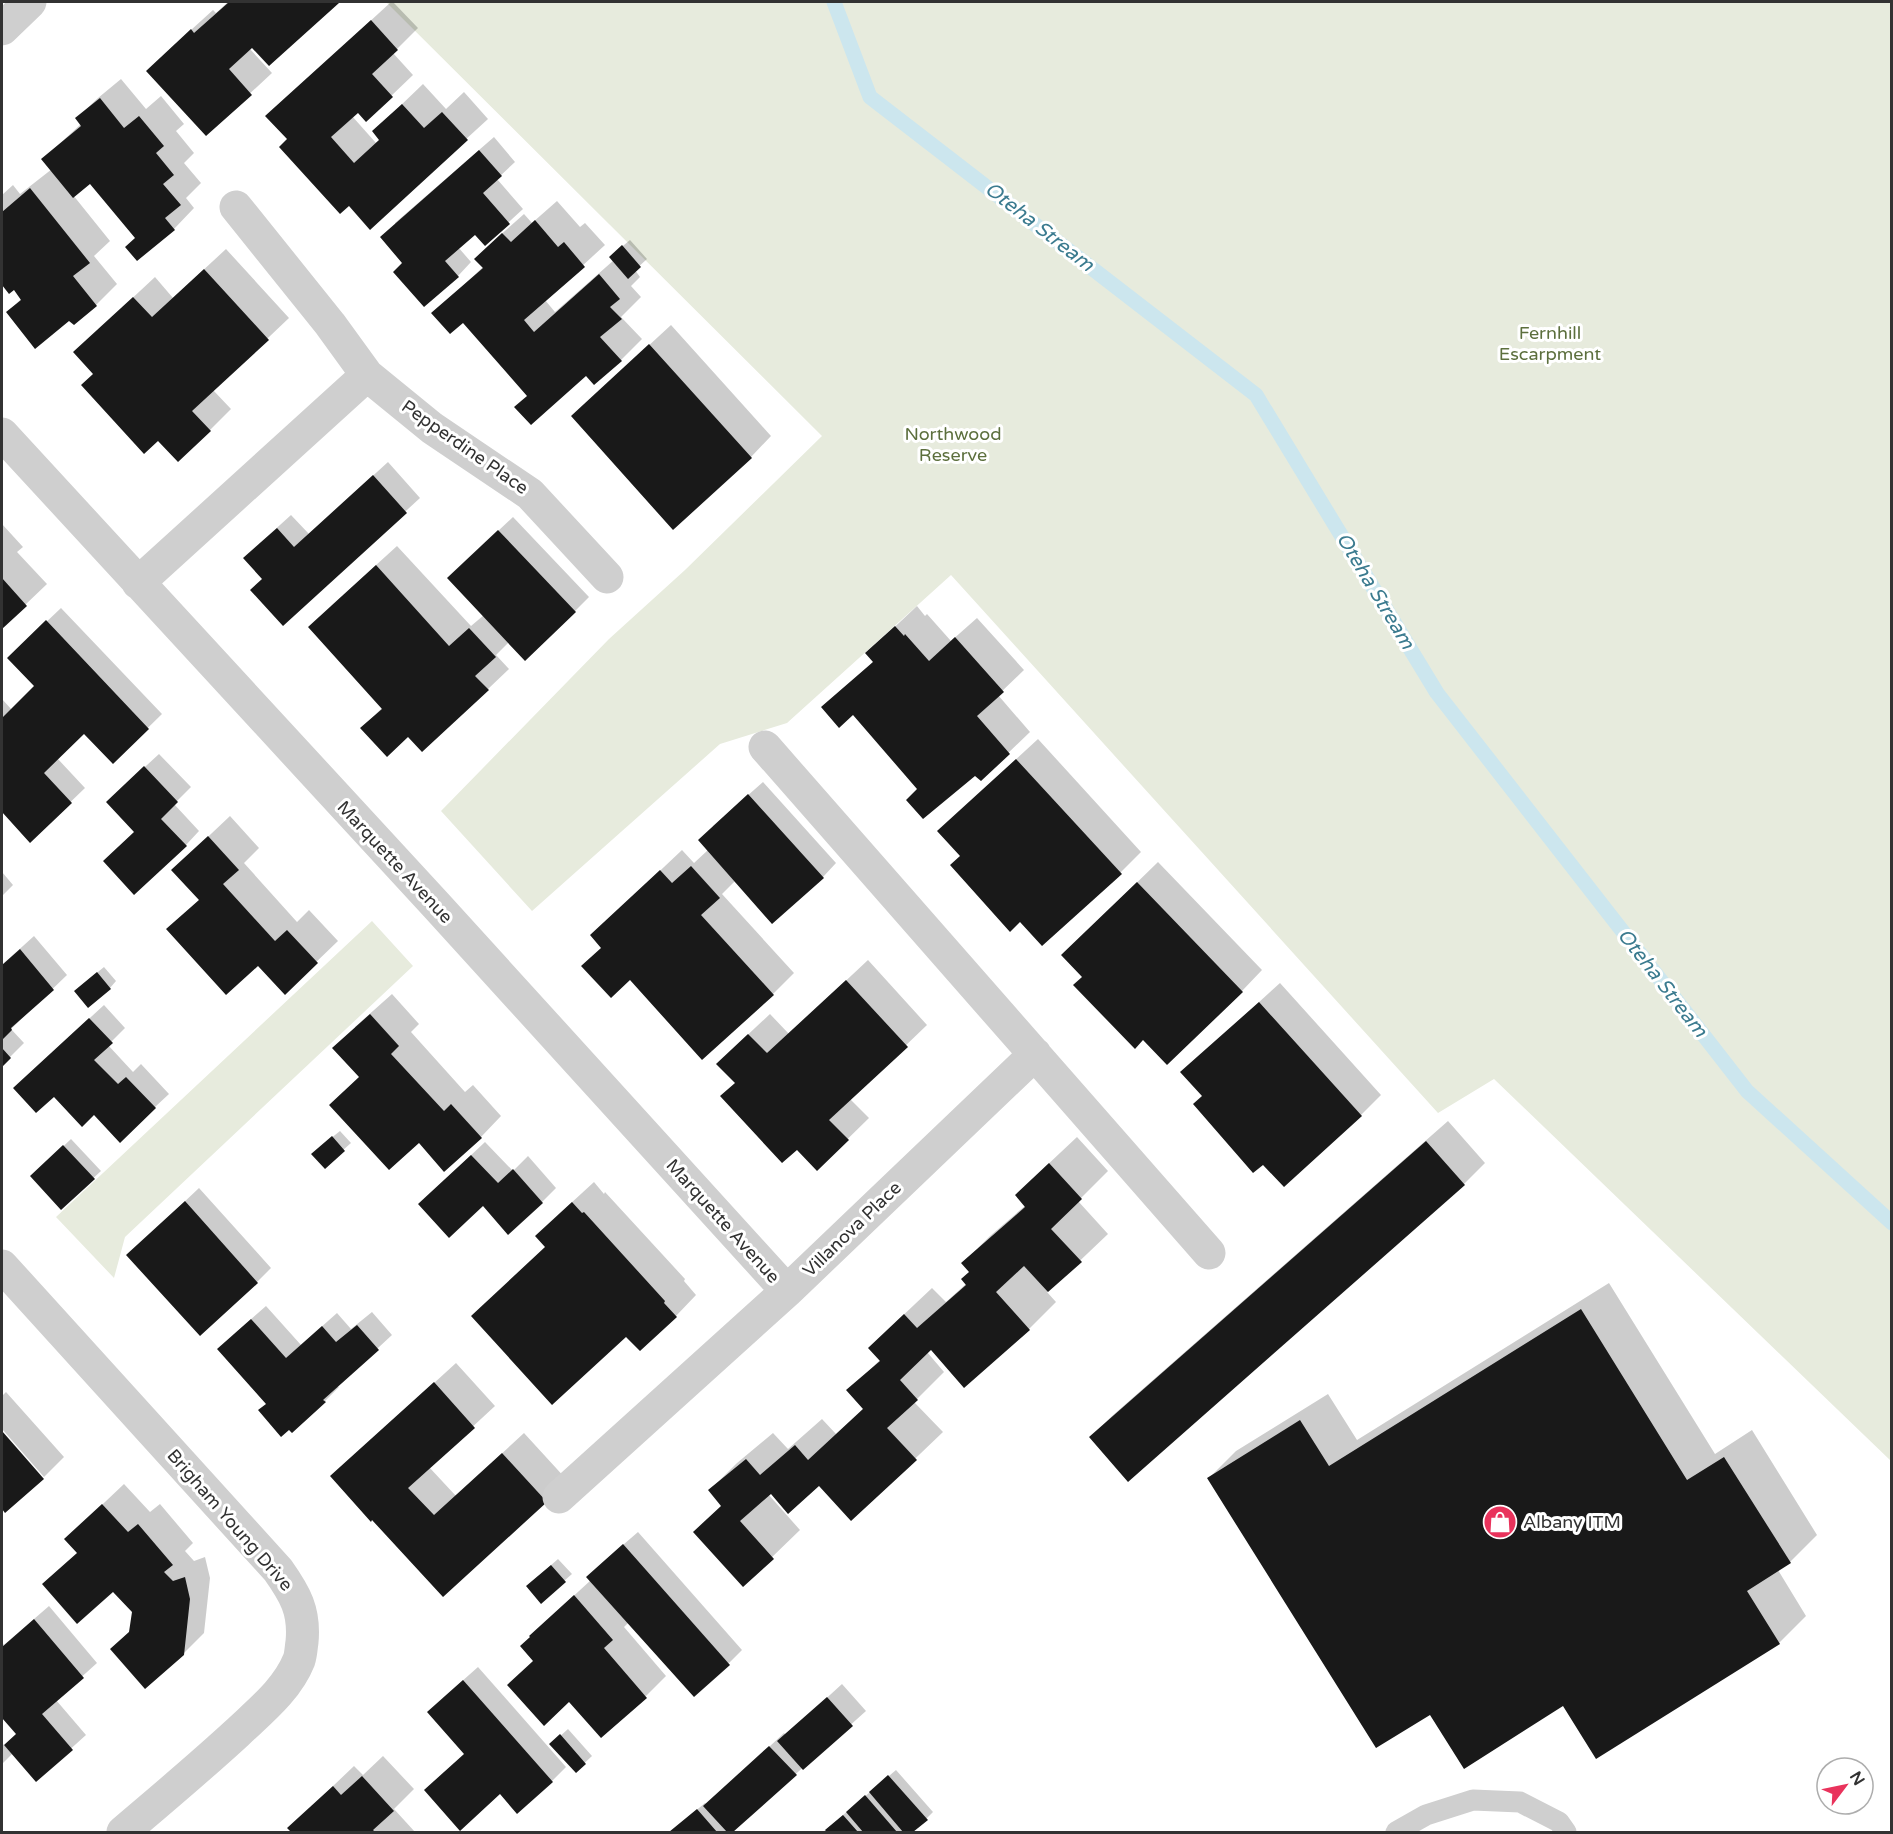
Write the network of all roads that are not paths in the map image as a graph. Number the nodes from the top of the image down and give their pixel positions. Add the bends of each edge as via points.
1 (30, 2) edge
2 (2, 29) edge
3 (236, 207) dead end
4 (367, 375) junction
5 (2, 434) edge
6 (608, 577) dead end
7 (138, 583) junction
8 (765, 747) dead end
9 (1035, 1054) junction
10 (1209, 1253) dead end
11 (2, 1266) edge
12 (787, 1291) junction
13 (559, 1497) dead end
14 (123, 1833) edge
15 (1396, 1833) edge
16 (1566, 1833) edge

1 - 2 street
3 - 4 street, Pepperdine Place
4 - 6 street, Pepperdine Place via 432,428 530,494
4 - 7 street
5 - 7 street, Marquette Avenue
7 - 12 street, Marquette Avenue
8 - 9 street
9 - 10 street
9 - 12 street, Villanova Place
11 - 14 street, Brigham Young Drive via 278,1570 302,1613 300,1658 290,1679 201,1766
12 - 13 street, Villanova Place
15 - 16 lane via 1426,1815 1473,1800 1520,1802 1559,1822

